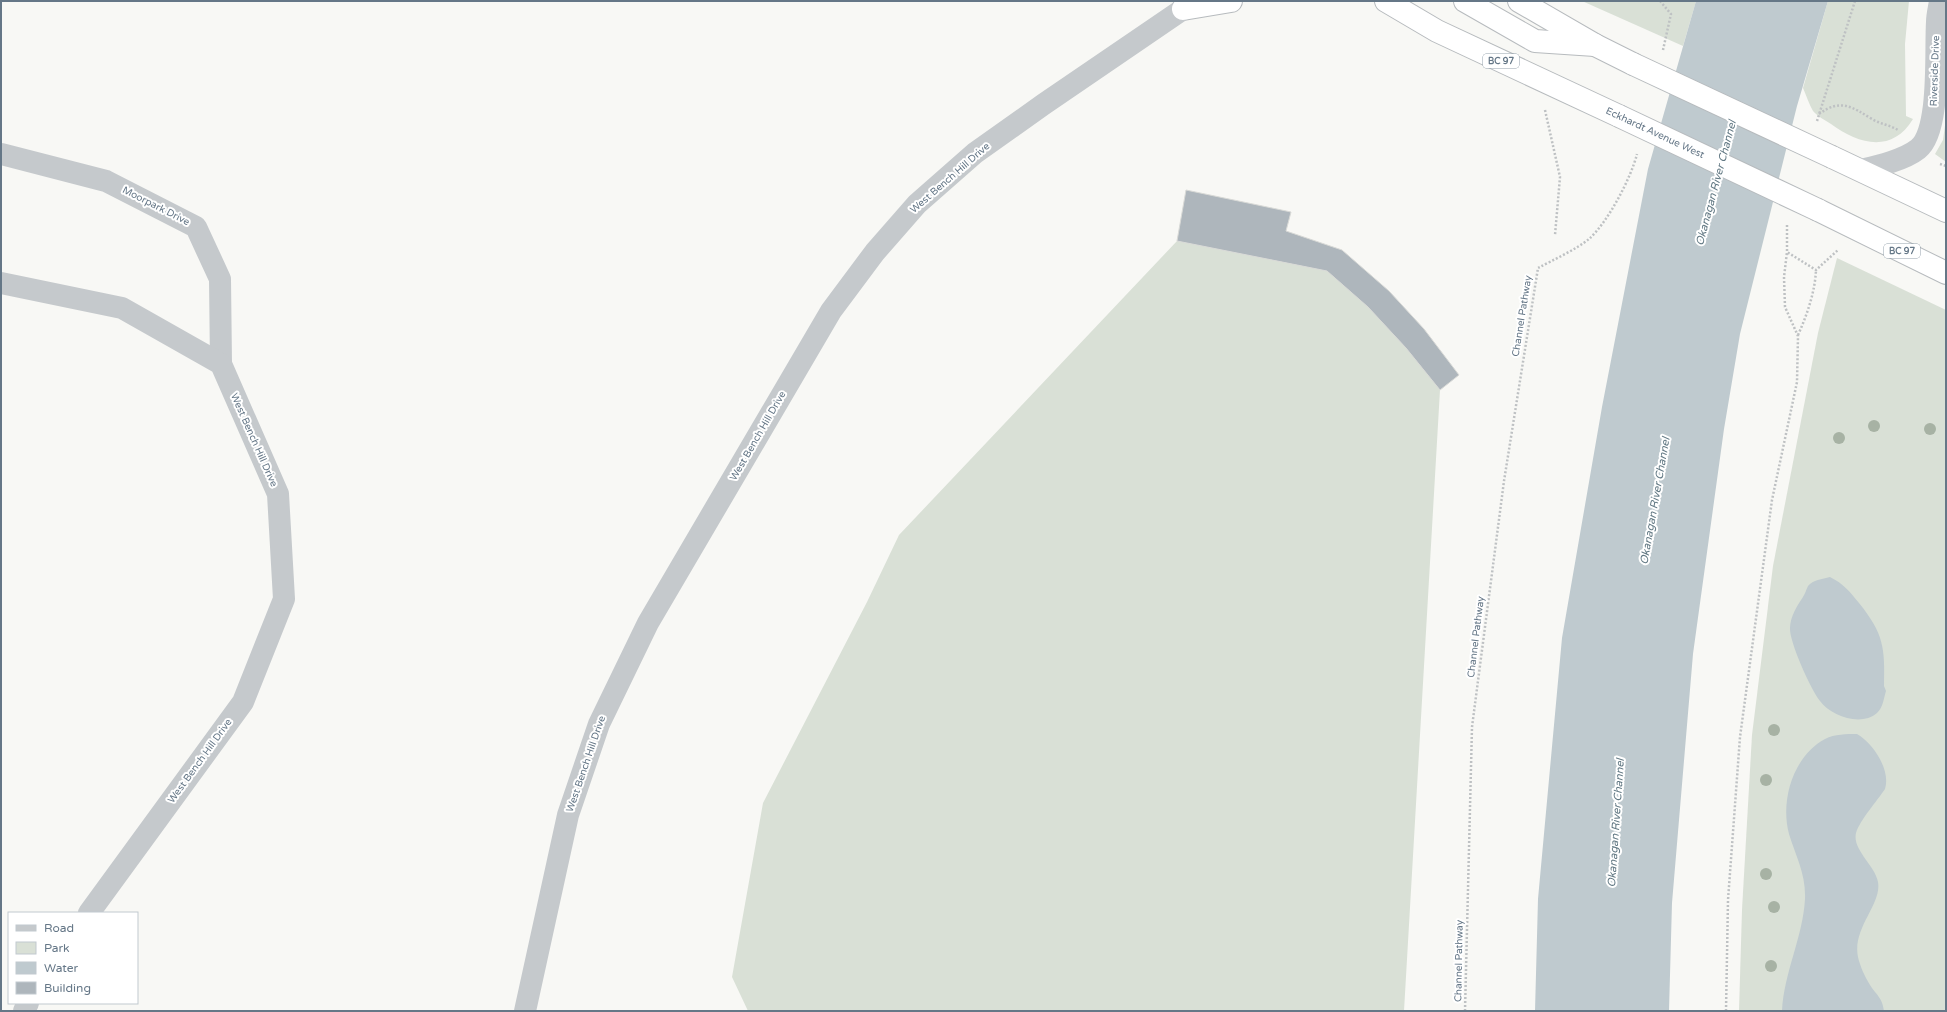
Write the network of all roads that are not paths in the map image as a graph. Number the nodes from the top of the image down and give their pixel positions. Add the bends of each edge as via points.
1 (1231, 1) edge
2 (1386, 1) edge
3 (1465, 1) edge
4 (1519, 1) edge
5 (1940, 1) edge
6 (1189, 4) edge
7 (1595, 45) junction
8 (1, 154) edge
9 (1861, 170) junction
10 (1946, 211) edge
11 (1946, 273) edge
12 (1, 283) edge
13 (221, 364) junction
14 (89, 912) edge
15 (525, 1011) edge

1 - 6 highway
2 - 11 highway, Eckhardt Avenue West / BC 97, bridge via 1437,32 1818,210
3 - 7 highway via 1534,41
4 - 7 highway
5 - 9 street, Riverside Drive via 1935,98 1928,136 1919,149 1887,164
6 - 15 street, West Bench Hill Drive via 975,153 917,204 875,252 831,311 648,623 599,724 568,815
7 - 9 highway, bridge
8 - 13 street, Moorpark Drive via 106,181 196,227 220,279
9 - 10 highway
12 - 13 street via 122,308
13 - 14 street, West Bench Hill Drive via 278,494 284,599 243,702

